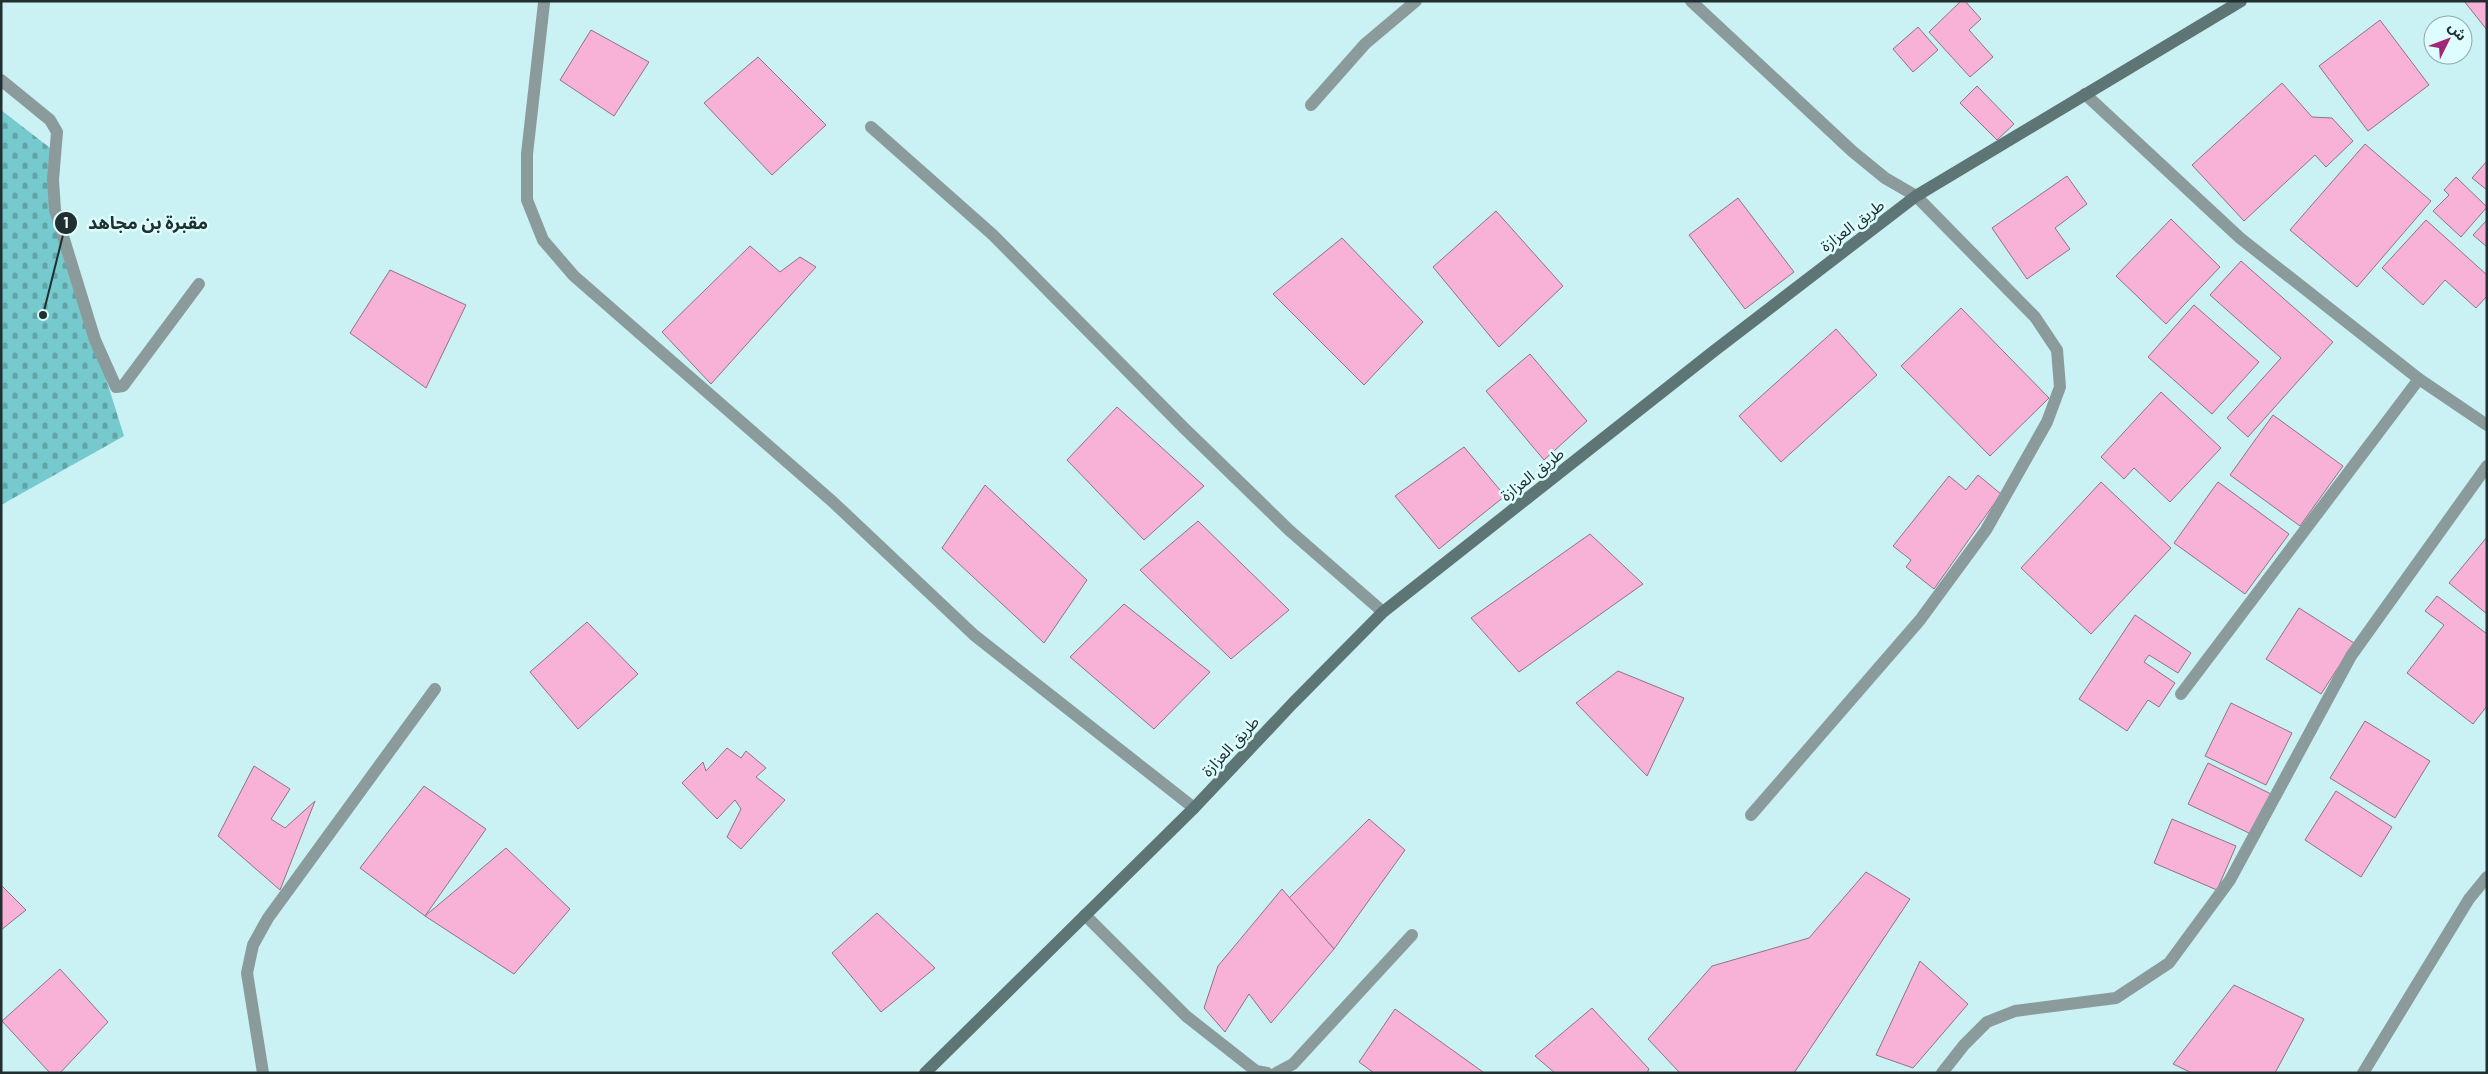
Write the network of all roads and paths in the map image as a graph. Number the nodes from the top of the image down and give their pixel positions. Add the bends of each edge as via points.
1 (1416, 1) edge
2 (1691, 1) edge
3 (2241, 1) edge
4 (544, 3) dead end
5 (1, 80) edge
6 (2085, 94) junction
7 (1311, 105) dead end
8 (871, 127) dead end
9 (1916, 196) junction
10 (199, 284) dead end
11 (2419, 379) junction
12 (2487, 425) edge
13 (2487, 466) edge
14 (1383, 612) junction
15 (435, 689) dead end
16 (2181, 694) dead end
17 (1194, 808) junction
18 (1751, 815) dead end
19 (2487, 877) edge
20 (1085, 915) junction
21 (1412, 935) dead end
22 (263, 1073) edge
23 (924, 1073) edge
24 (1267, 1073) edge
25 (1276, 1073) edge
26 (1942, 1073) edge
27 (2363, 1073) edge

1 - 7 street via 1365,44
2 - 9 street via 1852,151 1885,178
3 - 6 street, طريق العزازة
4 - 17 street via 527,154 527,200 543,240 574,276 833,502 974,635
5 - 10 street via 50,120 57,132 53,180 55,210 95,340 116,387 123,386
6 - 9 street, طريق العزازة
6 - 11 street via 2240,238
8 - 14 street via 993,235 1282,523
9 - 14 street, طريق العزازة
9 - 18 street via 2035,317 2057,350 2060,388 2047,422 1986,530 1920,620
11 - 12 street
11 - 16 street
13 - 26 street via 2351,656 2230,880 2169,963 2116,998 2015,1011 1987,1022
14 - 17 street, طريق العزازة
15 - 22 street via 268,918 253,945 247,973
17 - 20 street, طريق العزازة
19 - 27 street via 2469,899
20 - 23 street, طريق العزازة
20 - 24 street via 1186,1016 1256,1071
21 - 25 street via 1293,1064

